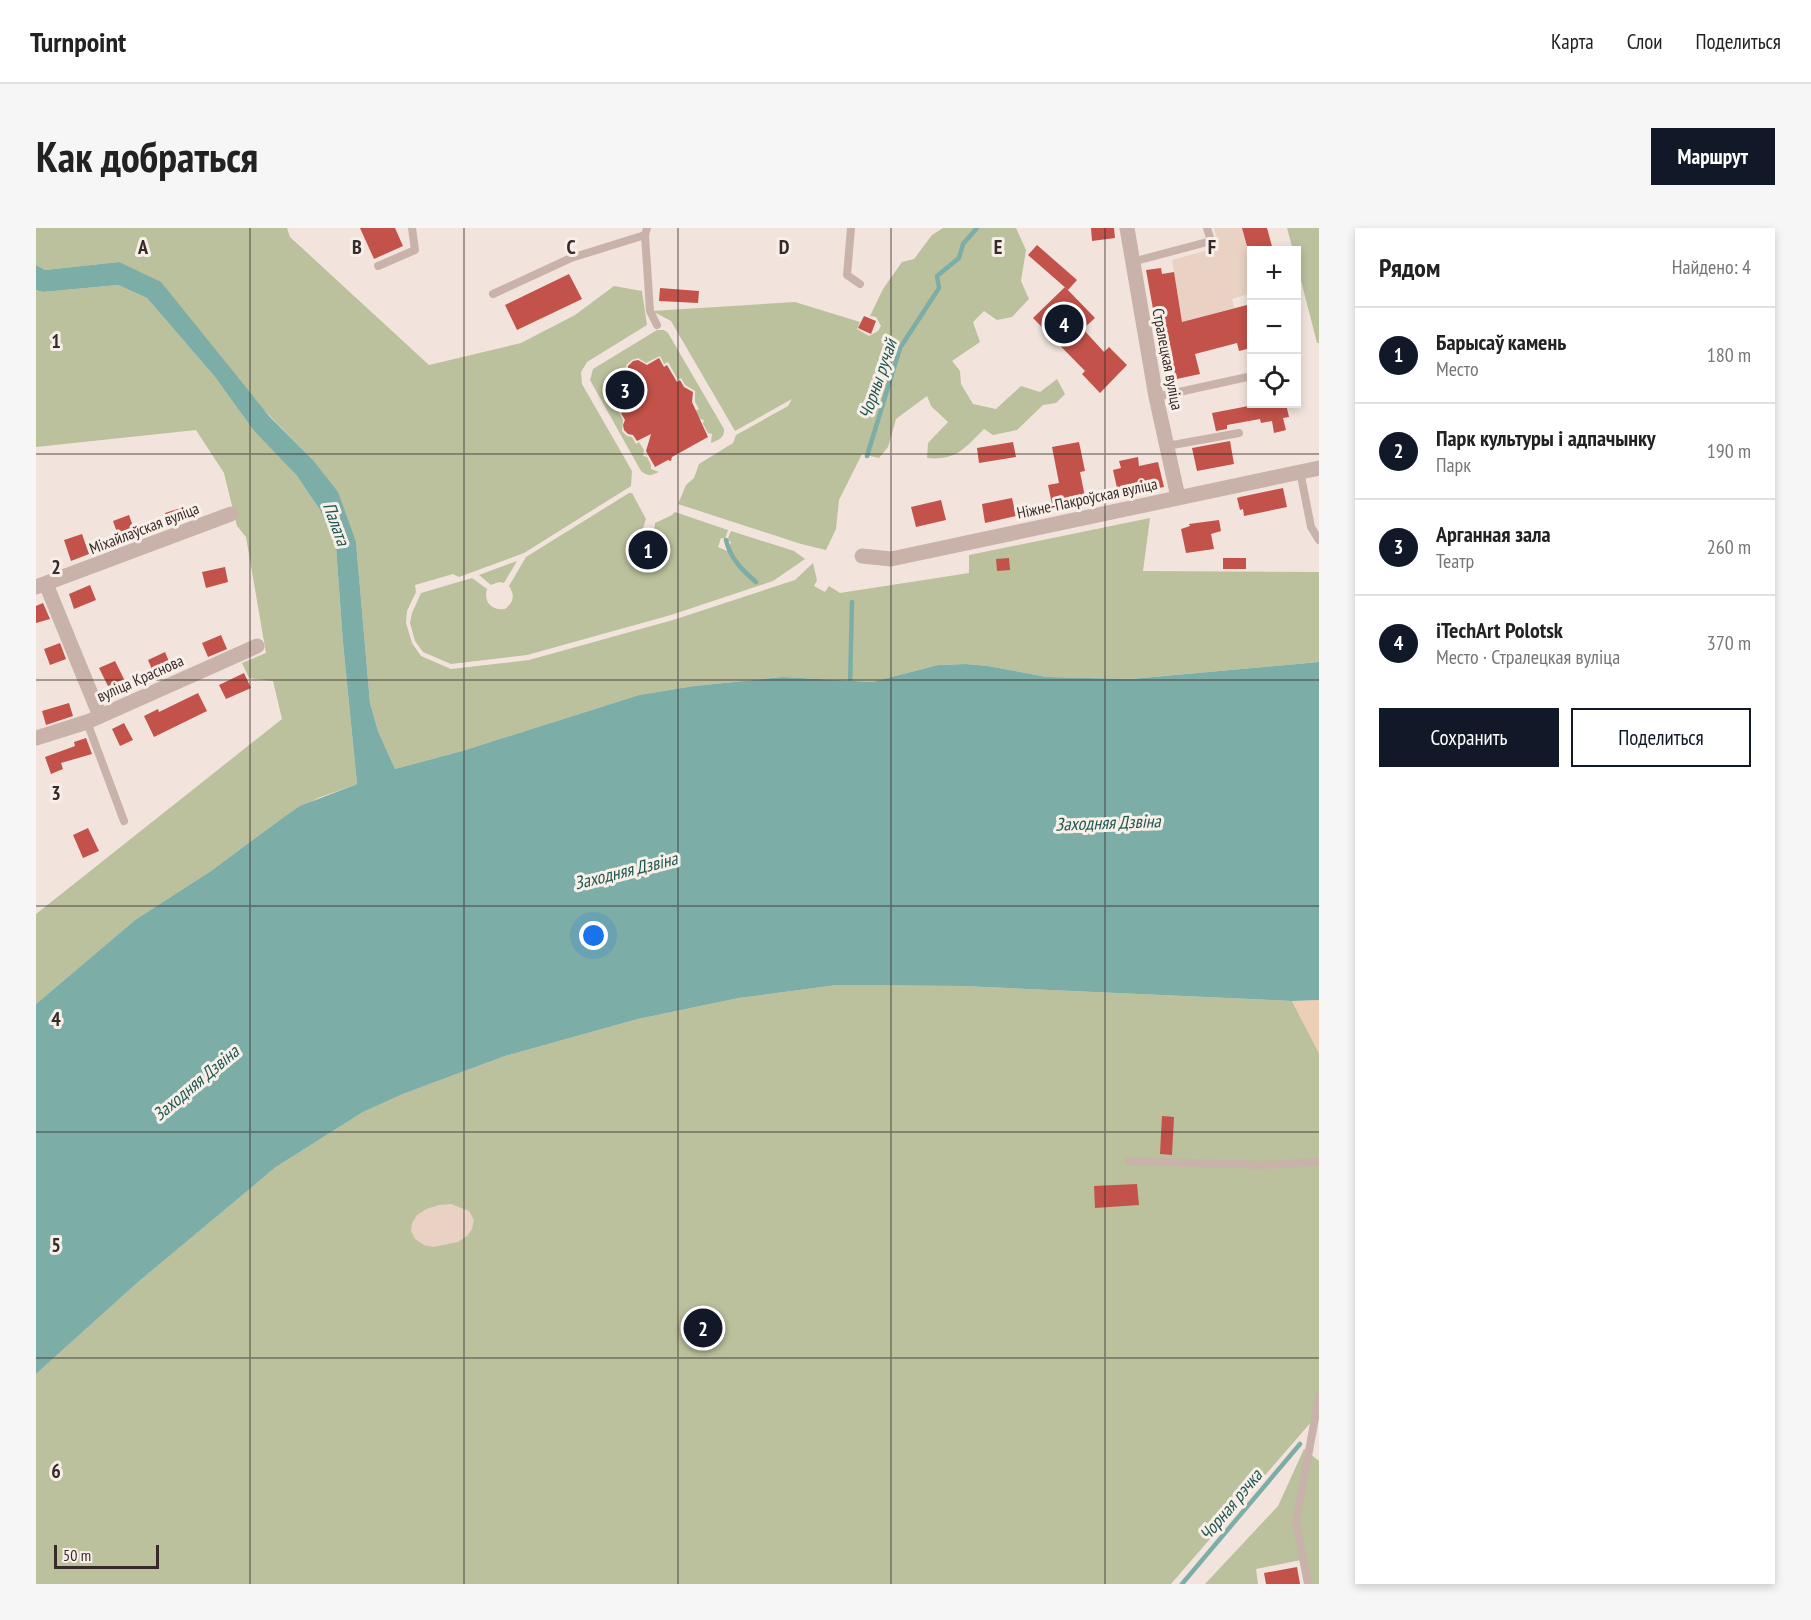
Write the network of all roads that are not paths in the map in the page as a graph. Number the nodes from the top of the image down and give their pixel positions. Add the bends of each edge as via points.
1 (412, 228) edge
2 (851, 228) edge
3 (1127, 228) edge
4 (1207, 228) edge
5 (646, 232) edge
6 (1131, 262) junction
7 (378, 266) dead end
8 (860, 284) dead end
9 (493, 294) dead end
10 (657, 325) dead end
11 (1247, 377) edge
12 (1156, 397) junction
13 (1239, 433) dead end
14 (1167, 446) junction
15 (1319, 468) edge
16 (1300, 471) junction
17 (1178, 497) junction
18 (231, 514) dead end
19 (1319, 540) edge
20 (862, 556) dead end
21 (41, 586) edge
22 (257, 646) dead end
23 (94, 719) junction
24 (36, 738) edge
25 (124, 821) dead end
26 (1129, 1161) dead end
27 (1319, 1162) edge
28 (1319, 1396) edge
29 (1308, 1584) edge

1 - 7 lane via 415,250
2 - 8 lane via 848,275
3 - 6 street, Стралецкая вуліца
4 - 6 lane via 1211,241
5 - 9 lane via 571,258
5 - 10 lane via 650,311
6 - 12 street, Стралецкая вуліца
11 - 12 lane
12 - 14 street, Стралецкая вуліца
13 - 14 lane
14 - 17 street, Стралецкая вуліца
15 - 16 street, Ніжне-Пакроўская вуліца
16 - 17 street, Ніжне-Пакроўская вуліца
16 - 19 lane via 1311,527
17 - 20 street, Ніжне-Пакроўская вуліца via 891,559
18 - 21 street, Міхайлаўская вуліца
21 - 23 street
22 - 23 street, вуліца Краснова
23 - 24 street, вуліца Краснова
23 - 25 lane
26 - 27 lane via 1263,1165
28 - 29 lane via 1296,1522

